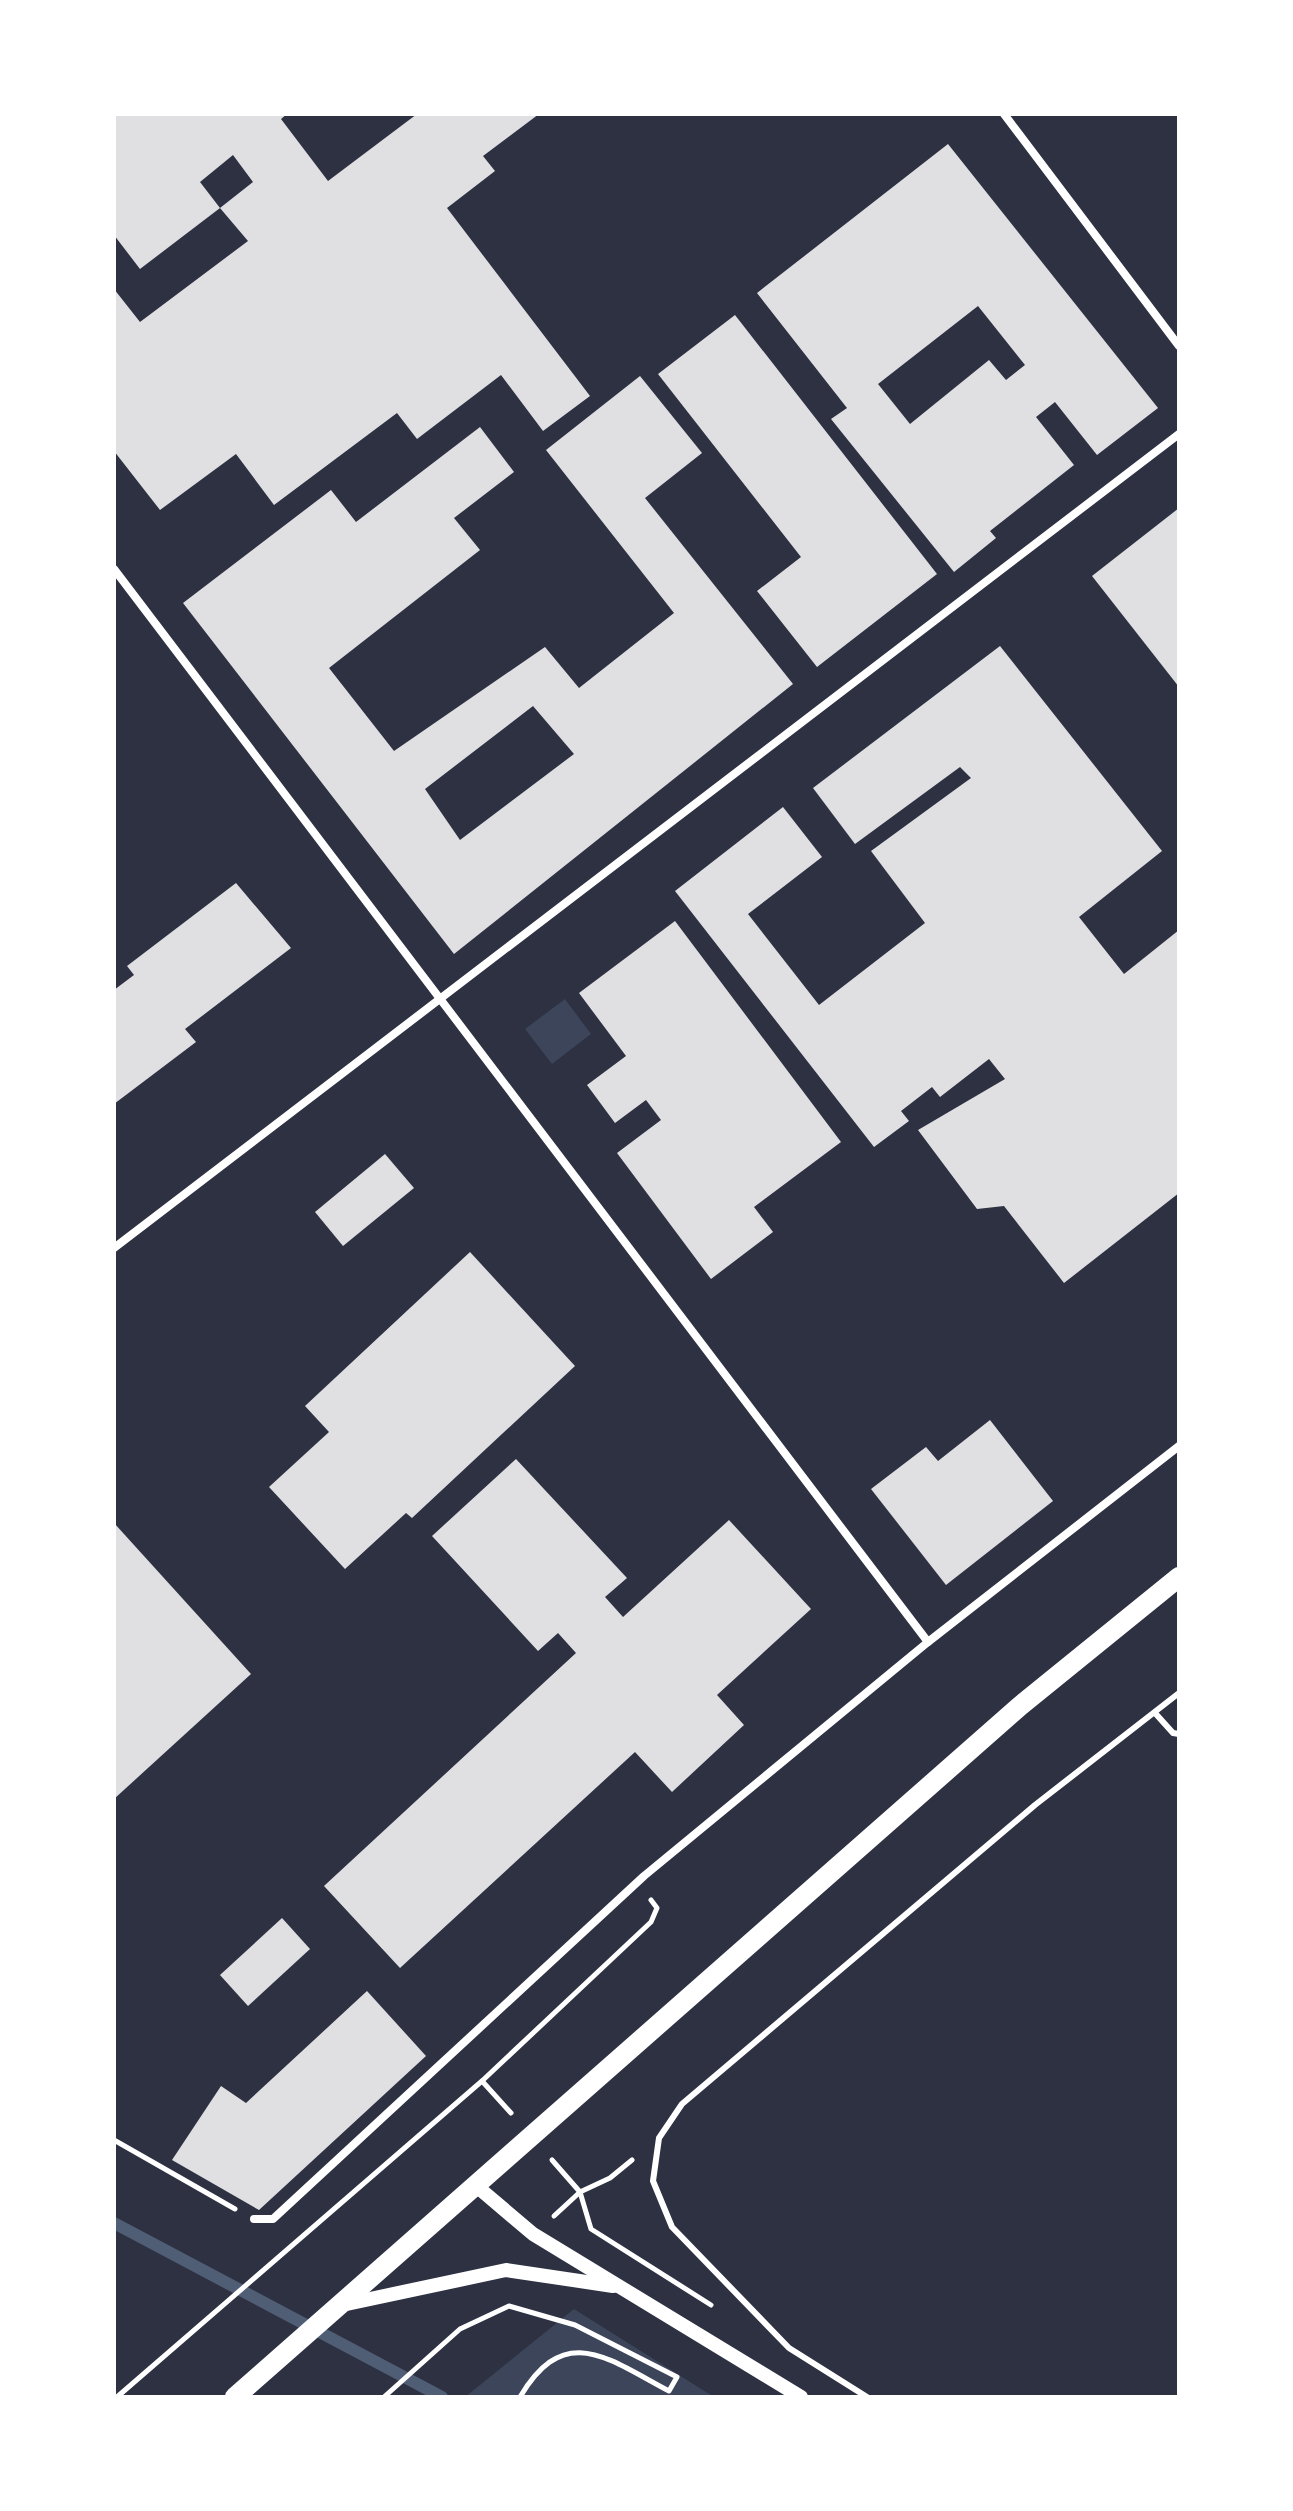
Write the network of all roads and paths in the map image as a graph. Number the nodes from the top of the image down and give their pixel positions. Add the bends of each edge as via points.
1 (1004, 114) edge
2 (1179, 346) edge
3 (1179, 434) edge
4 (114, 569) edge
5 (440, 1002) junction
6 (114, 1248) edge
7 (1179, 1446) edge
8 (1179, 1577) edge
9 (928, 1642) junction
10 (1179, 1693) edge
11 (1155, 1713) junction
12 (1179, 1734) edge
13 (639, 1883) junction
14 (114, 2140) edge
15 (610, 2178) dead end
16 (474, 2184) junction
17 (254, 2219) joint
18 (621, 2287) junction
19 (342, 2305) junction
20 (712, 2305) dead end
21 (240, 2393) edge
22 (117, 2397) edge
23 (384, 2397) edge
24 (520, 2397) edge
25 (801, 2397) edge
26 (867, 2397) edge

1 - 2 street
3 - 5 street
4 - 5 street
5 - 6 street
5 - 9 street
7 - 9 street
8 - 16 main road via 1020,1706
9 - 13 street
10 - 11 lane
11 - 12 lane
11 - 26 lane via 1035,1805 682,2104 659,2138 653,2181 672,2227 789,2348
13 - 17 street via 273,2219
13 - 22 path via 657,1908 651,1922 482,2081
14 - 17 path
15 - 20 path via 580,2192 591,2229
16 - 18 street via 533,2234
16 - 19 main road
18 - 19 street via 506,2270
18 - 25 street
19 - 21 main road
23 - 24 path via 460,2329 509,2306 575,2325 677,2377 669,2391 593,2352 573,2351 534,2372

